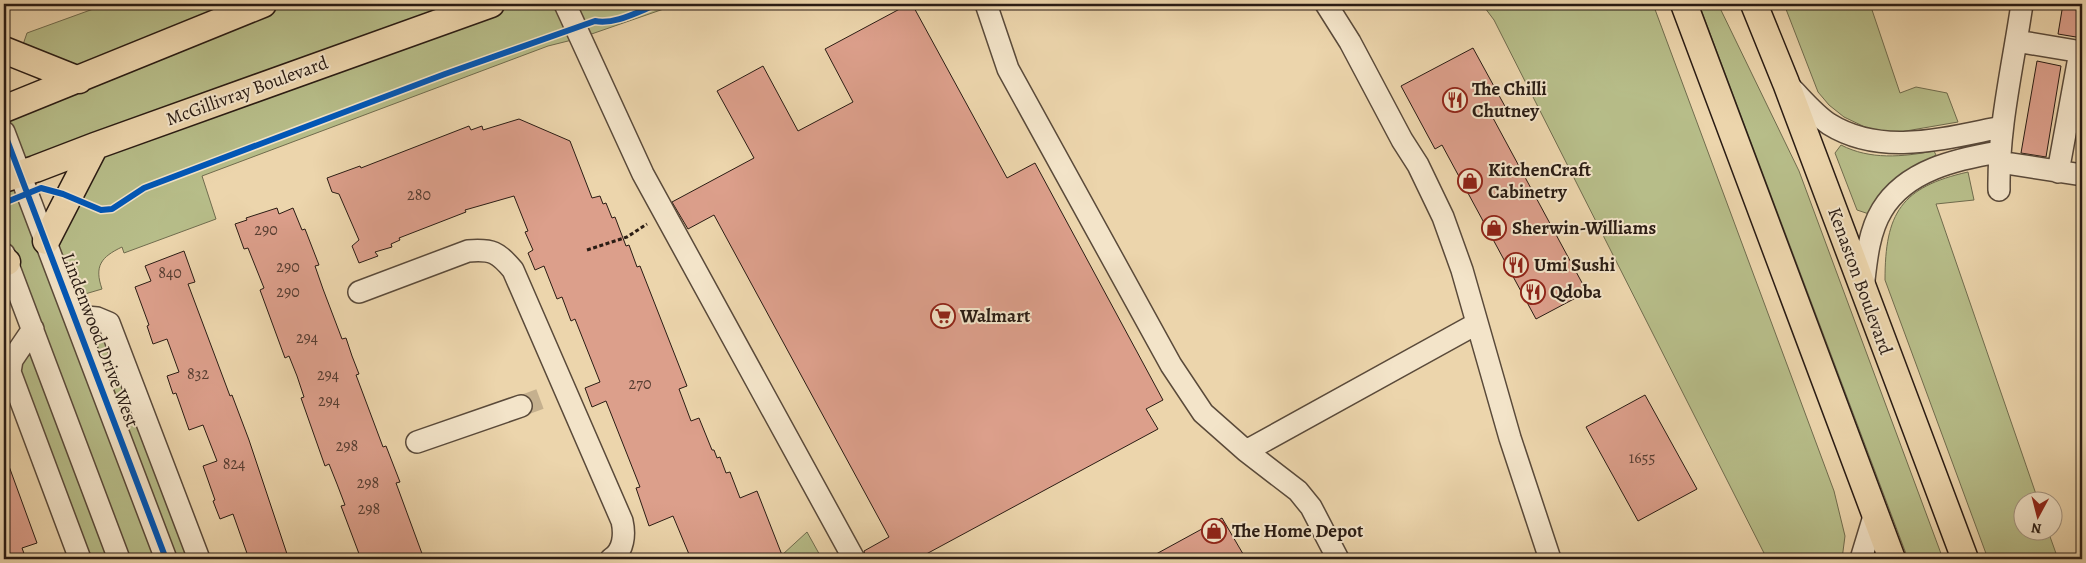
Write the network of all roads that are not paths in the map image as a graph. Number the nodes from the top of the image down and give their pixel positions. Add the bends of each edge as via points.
1 (263, 4) edge
2 (491, 4) edge
3 (565, 4) edge
4 (986, 4) edge
5 (1326, 4) edge
6 (1684, 4) edge
7 (1754, 4) edge
8 (2022, 4) edge
9 (2016, 41) junction
10 (4, 50) edge
11 (2081, 52) edge
12 (79, 80) junction
13 (1786, 84) junction
14 (4, 109) edge
15 (2002, 127) junction
16 (4, 132) edge
17 (95, 146) junction
18 (1999, 157) junction
19 (12, 176) edge
20 (1999, 190) dead end
21 (46, 242) junction
22 (5, 259) edge
23 (359, 292) dead end
24 (1863, 292) junction
25 (75, 316) junction
26 (1476, 324) junction
27 (33, 329) junction
28 (521, 406) tunnel mouth
29 (417, 442) dead end
30 (1246, 451) junction
31 (1875, 513) junction
32 (80, 559) edge
33 (119, 559) edge
34 (166, 559) edge
35 (199, 559) edge
36 (612, 559) edge
37 (854, 559) edge
38 (1338, 559) edge
39 (1550, 559) edge
40 (1861, 559) edge
41 (1892, 559) edge
42 (1964, 559) edge

1 - 12 main road
2 - 17 main road, McGillivray Boulevard
3 - 37 street via 643,174
4 - 30 street via 1008,69 1171,365 1203,413
5 - 26 street via 1418,165 1443,217 1462,270
6 - 31 main road
7 - 13 main road, Kenaston Boulevard
8 - 9 street
9 - 11 street
9 - 15 street
10 - 12 main road
11 - 18 street via 2067,173
12 - 14 main road
13 - 15 street via 1827,122 1864,140 1912,142
13 - 24 main road, Kenaston Boulevard
15 - 18 street
16 - 19 street, Lindenwood Drive West
17 - 19 main road, McGillivray Boulevard
17 - 21 main road
18 - 20 street
18 - 24 street via 1968,157 1937,167 1911,181 1890,200 1881,211 1870,240
19 - 21 street, Lindenwood Drive West
21 - 25 street, Lindenwood Drive West
22 - 27 street
23 - 36 street via 468,251 494,252 503,258 513,270 622,521 625,532 622,545
24 - 42 main road, Kenaston Boulevard
25 - 34 street, Lindenwood Drive West
25 - 35 street, Lindenwood Drive West via 109,322
26 - 30 street
26 - 39 street
27 - 32 street via 12,360 10,372
27 - 33 street
28 - 29 street
30 - 38 street via 1298,491
31 - 40 street
31 - 41 main road

